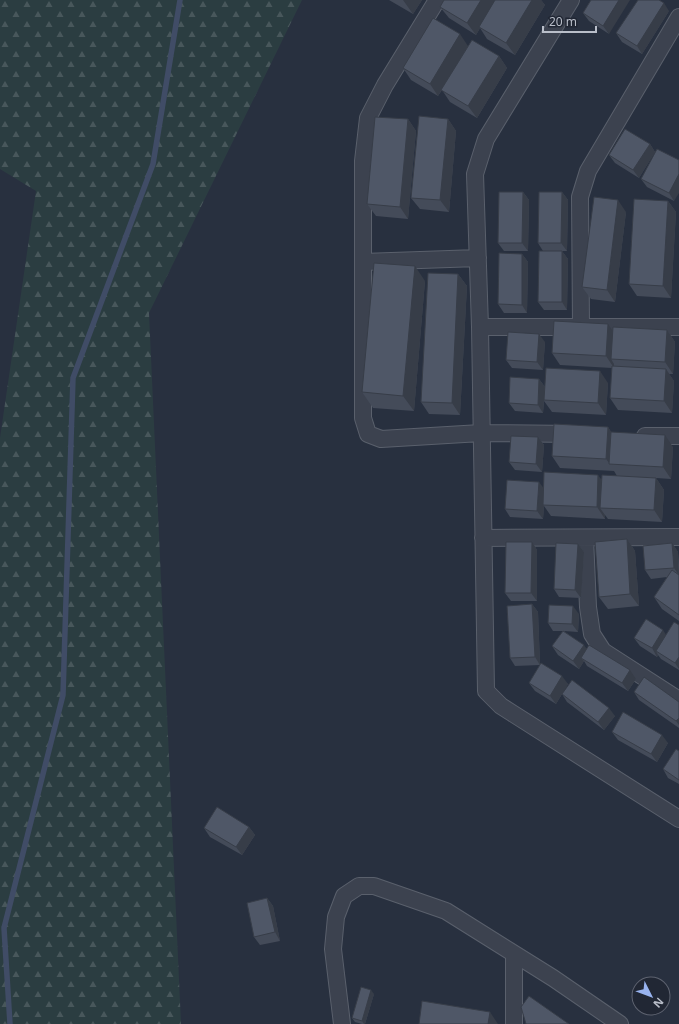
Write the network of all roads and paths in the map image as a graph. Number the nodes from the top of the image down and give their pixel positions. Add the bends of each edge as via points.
1 (438, 0) edge
2 (571, 0) edge
3 (679, 17) edge
4 (478, 258) junction
5 (363, 262) junction
6 (480, 327) junction
7 (581, 327) junction
8 (679, 327) edge
9 (481, 433) junction
10 (592, 435) edge
11 (632, 435) edge
12 (679, 436) edge
13 (679, 537) edge
14 (483, 538) junction
15 (585, 538) junction
16 (679, 700) edge
17 (679, 819) edge
18 (514, 954) junction
19 (342, 1024) edge
20 (514, 1024) edge
21 (620, 1024) edge

1 - 5 street via 385,85 368,118 363,161
2 - 4 street via 486,139 475,174
3 - 7 street via 588,171 580,197
4 - 5 street
4 - 6 street
5 - 9 street via 363,418 368,434 381,439
6 - 7 street
6 - 9 street
7 - 8 street
9 - 10 street
9 - 14 street
11 - 12 street
13 - 15 street
14 - 15 street
14 - 17 street via 486,691 512,713
15 - 16 street via 588,607 592,634 603,651
18 - 19 street via 446,911 374,886 359,886 344,896 336,917 333,949
18 - 20 street
18 - 21 street

